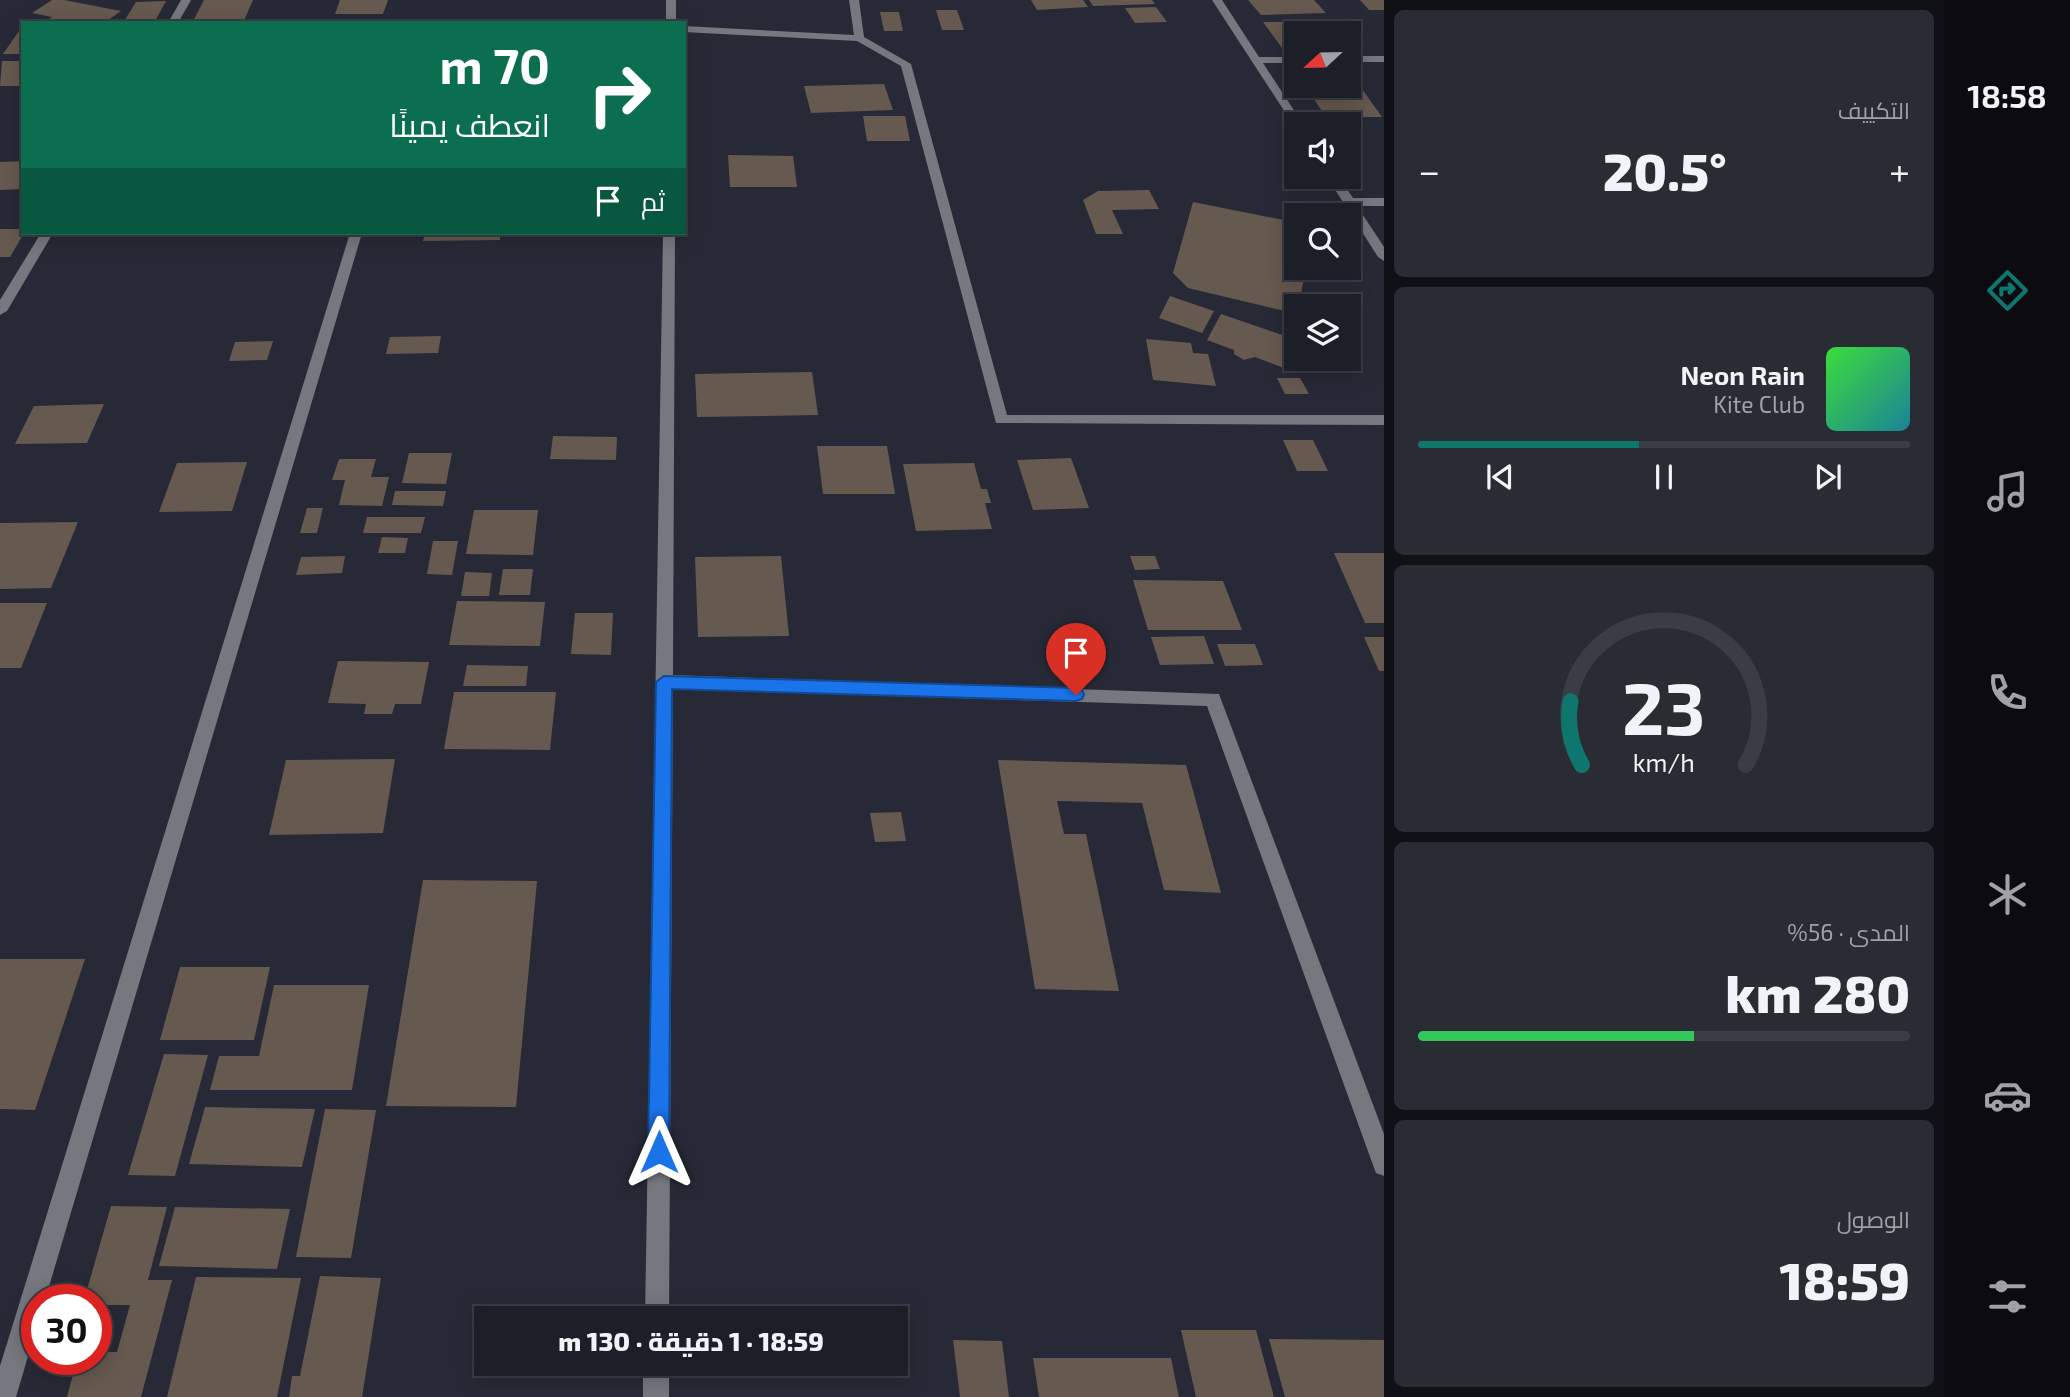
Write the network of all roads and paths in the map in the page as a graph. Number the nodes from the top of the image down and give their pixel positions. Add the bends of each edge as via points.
1 (187, 0) edge
2 (671, 0) edge
3 (854, 0) edge
4 (1217, 0) edge
5 (174, 21) edge
6 (671, 21) edge
7 (686, 29) edge
8 (859, 38) junction
9 (1362, 59) edge
10 (1384, 59) edge
11 (1256, 60) junction
12 (1284, 60) edge
13 (1290, 112) edge
14 (1341, 189) edge
15 (1349, 202) junction
16 (1384, 202) edge
17 (46, 235) edge
18 (355, 235) edge
19 (669, 235) edge
20 (1384, 257) edge
21 (0, 312) edge
22 (1384, 420) edge
23 (664, 682) junction
24 (1384, 1165) edge
25 (657, 1306) edge
26 (656, 1376) edge
27 (2, 1397) edge
28 (656, 1397) edge

1 - 5 street
2 - 6 street
3 - 8 street
4 - 11 street
7 - 8 street
8 - 22 street via 906,64 1001,419
9 - 10 street
11 - 12 street
11 - 13 street
14 - 15 street
15 - 16 street
15 - 20 street
17 - 21 street
18 - 27 street
19 - 23 street
23 - 24 street via 1213,699
23 - 25 street
26 - 28 street

